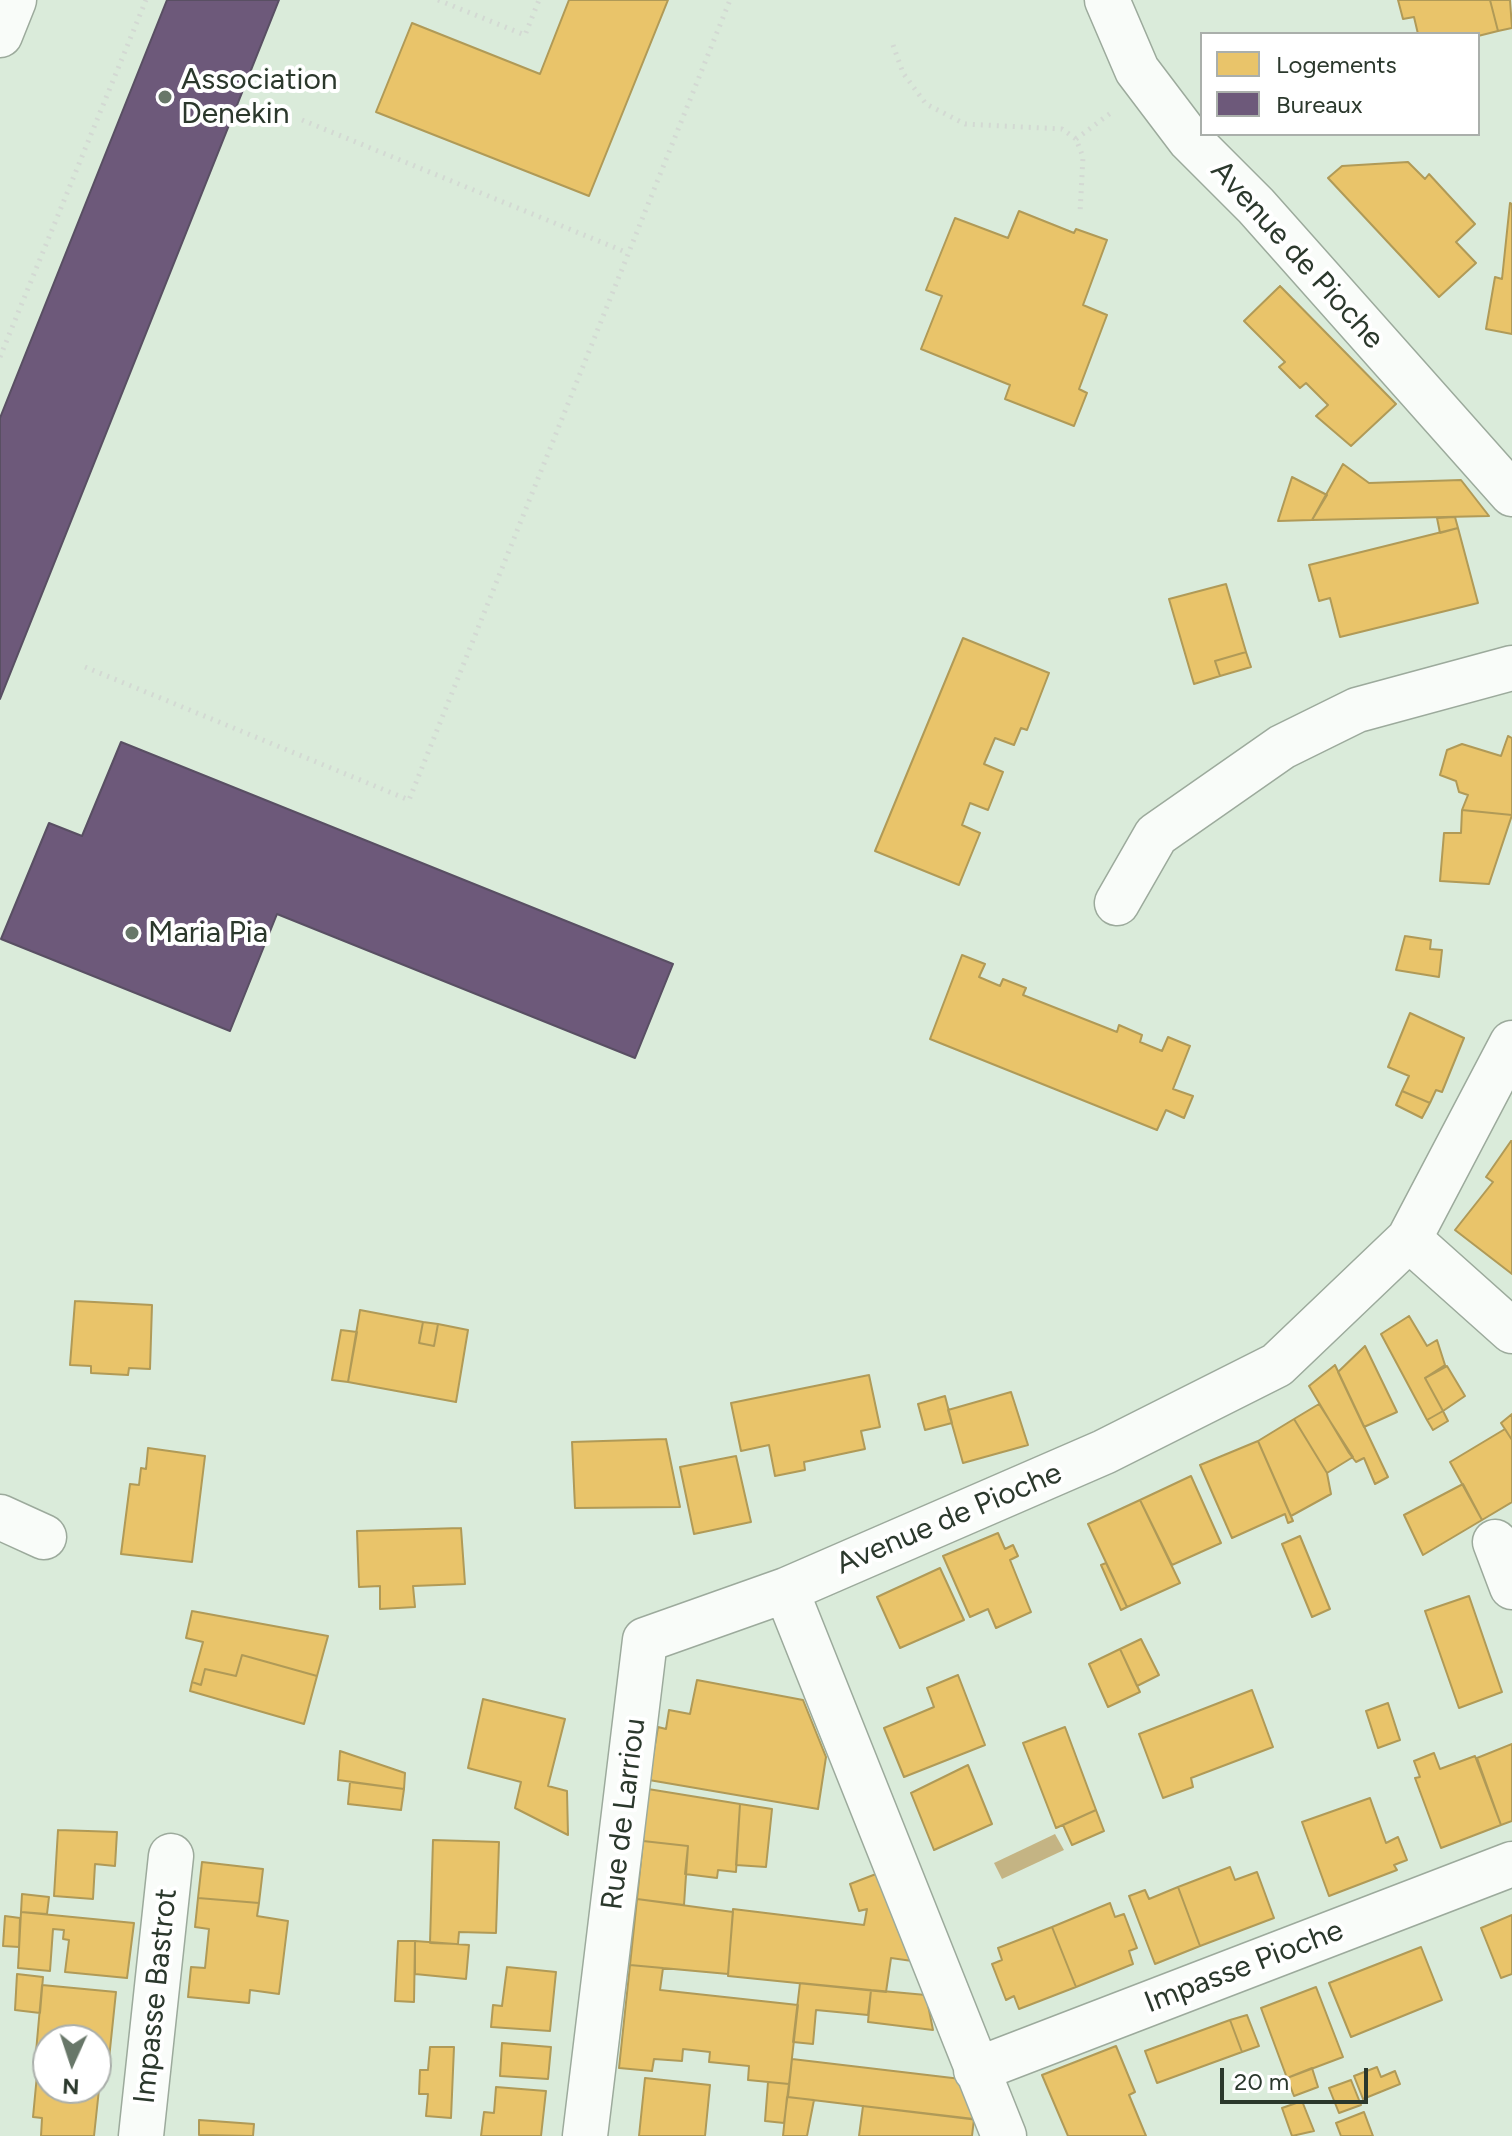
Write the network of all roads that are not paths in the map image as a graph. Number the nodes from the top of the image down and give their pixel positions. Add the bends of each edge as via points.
1 (14, 0) edge
2 (1107, 0) edge
3 (0, 35) edge
4 (1512, 494) edge
5 (1512, 668) edge
6 (1117, 903) dead end
7 (1512, 1043) edge
8 (1409, 1239) junction
9 (1512, 1331) edge
10 (0, 1517) edge
11 (44, 1537) dead end
12 (1495, 1542) dead end
13 (1512, 1587) edge
14 (786, 1590) junction
15 (171, 1856) dead end
16 (1512, 1864) edge
17 (976, 2070) junction
18 (141, 2136) edge
19 (585, 2136) edge
20 (1004, 2136) edge

1 - 3 street
2 - 4 street, Avenue de Pioche via 1137,70 1190,140 1256,206
5 - 6 street via 1357,710 1282,747 1156,835
7 - 8 street, Avenue de Pioche
8 - 9 street
8 - 14 street, Avenue de Pioche via 1277,1365 1104,1452
10 - 11 street
12 - 13 street
14 - 17 street
14 - 19 street, Rue de Larriou via 645,1640
15 - 18 street, Impasse Bastrot
16 - 17 street, Impasse Pioche
17 - 20 street

